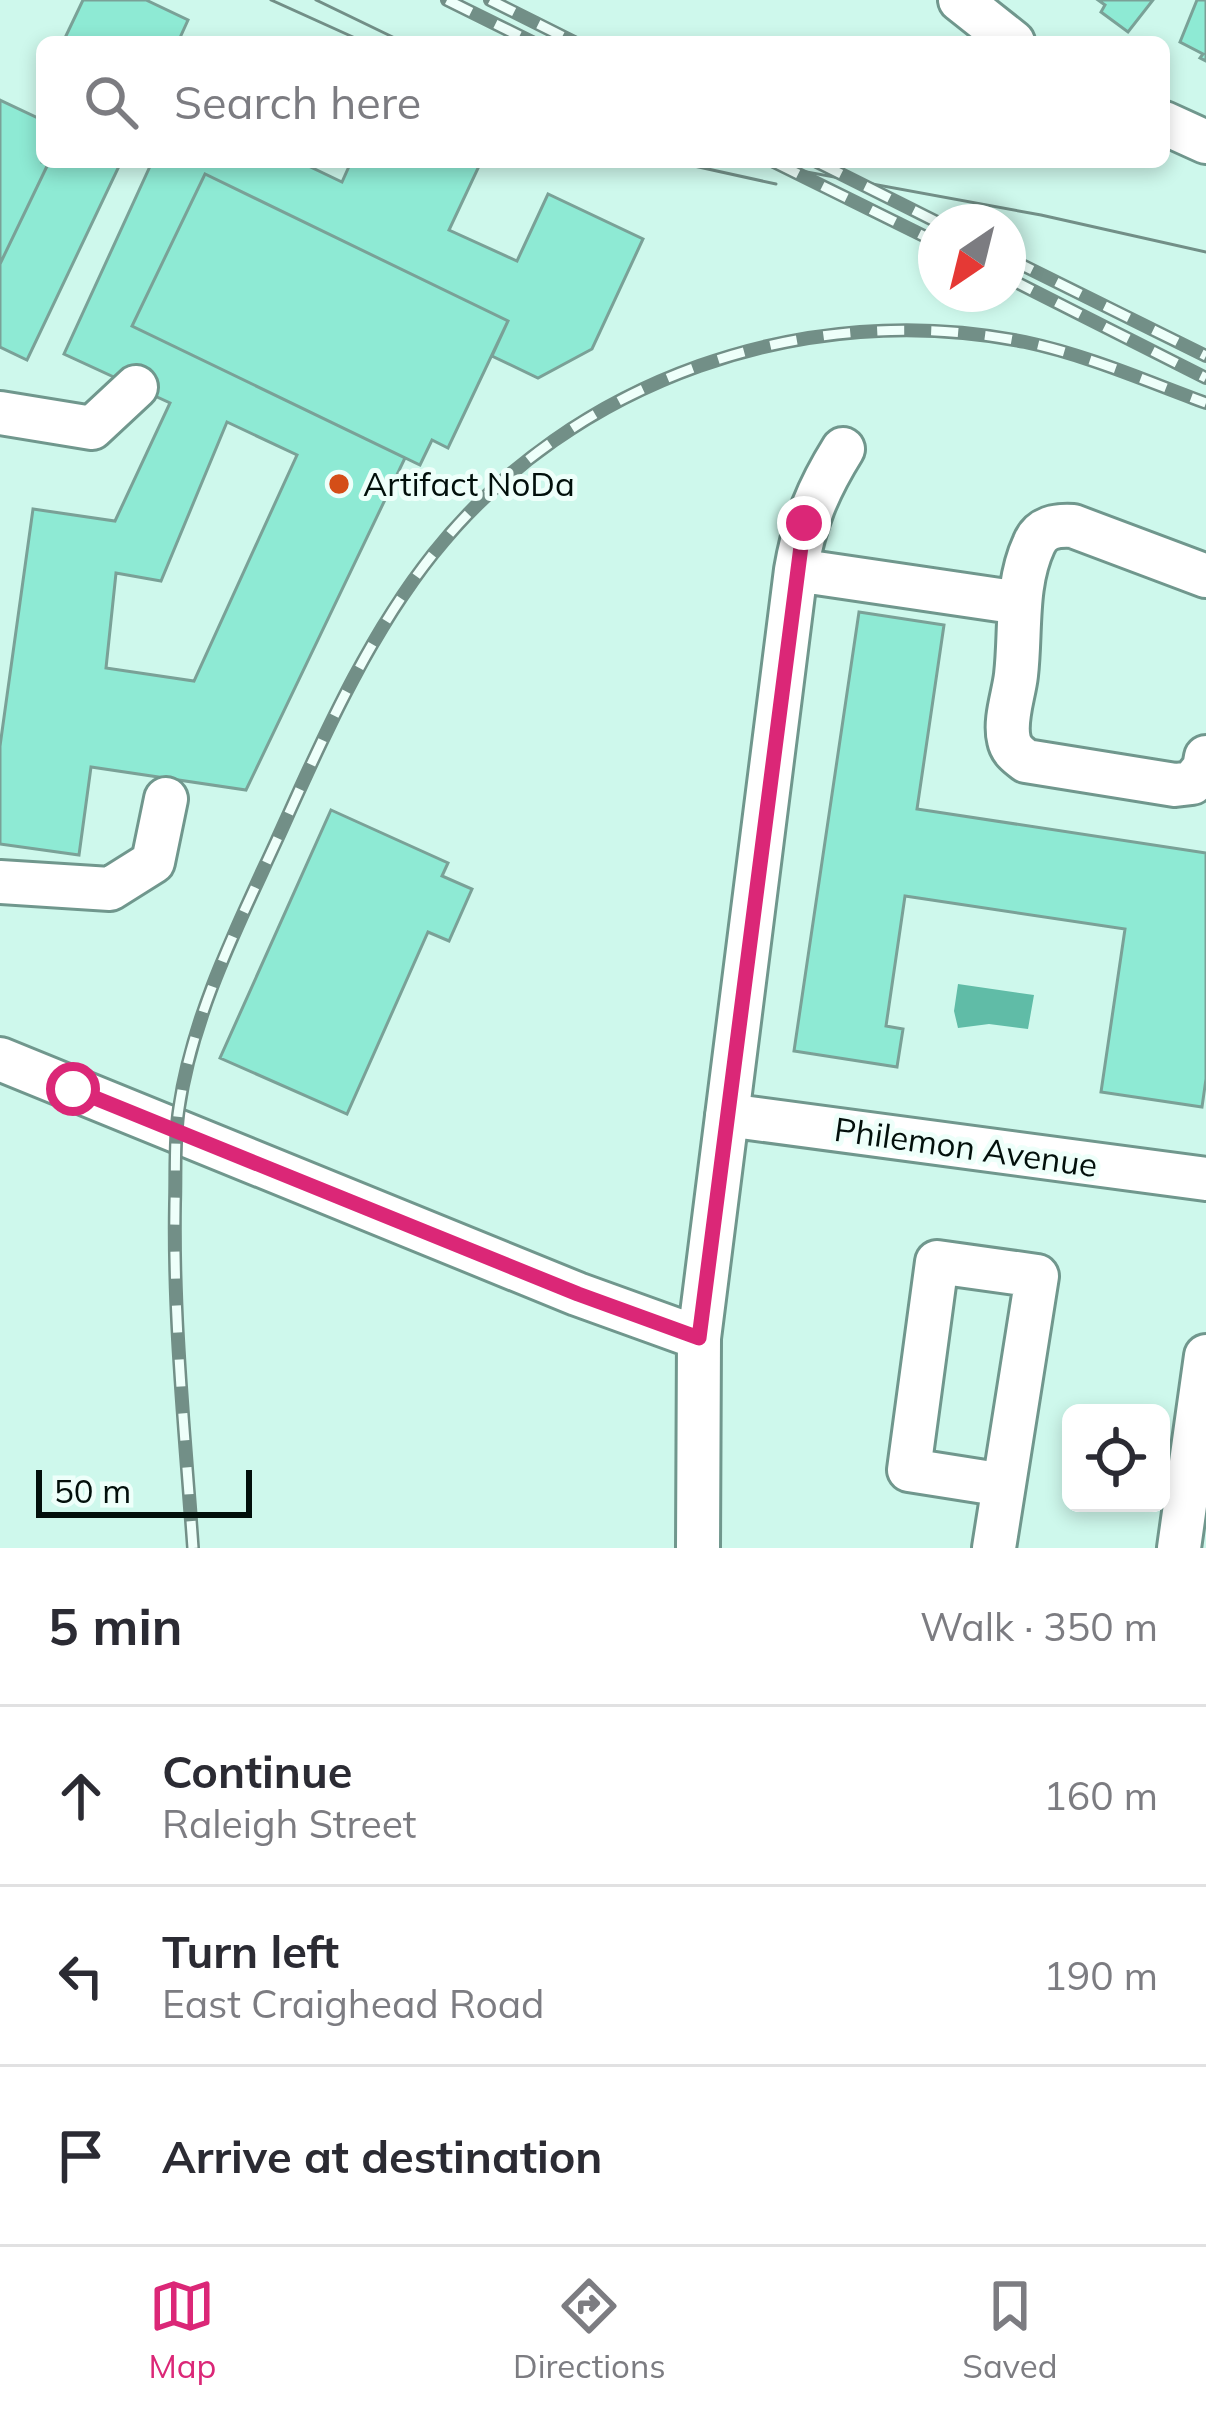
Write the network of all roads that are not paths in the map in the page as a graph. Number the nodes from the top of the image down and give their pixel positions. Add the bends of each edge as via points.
1 (960, 0) edge
2 (1005, 36) edge
3 (1170, 126) edge
4 (1206, 142) edge
5 (136, 387) dead end
6 (0, 413) edge
7 (843, 448) dead end
8 (796, 570) junction
9 (1206, 576) edge
10 (1019, 603) junction
11 (1206, 757) edge
12 (166, 799) dead end
13 (0, 882) edge
14 (0, 1060) edge
15 (727, 1114) junction
16 (1206, 1179) edge
17 (699, 1338) junction
18 (1206, 1356) edge
19 (1004, 1485) junction
20 (698, 1548) edge
21 (994, 1548) edge
22 (1179, 1548) edge

1 - 2 street
3 - 4 street
5 - 6 street via 92,428
7 - 8 street via 804,523
8 - 10 street
8 - 15 street
9 - 10 street via 1056,525 1034,544
10 - 11 street via 1008,733 1015,753 1039,765 1184,785 1199,776
12 - 13 street via 152,862 110,889
14 - 17 street
15 - 16 street, Philemon Avenue
15 - 17 street
17 - 20 street
18 - 22 street
19 - 19 street via 908,1470 937,1262 1036,1276
19 - 21 street

